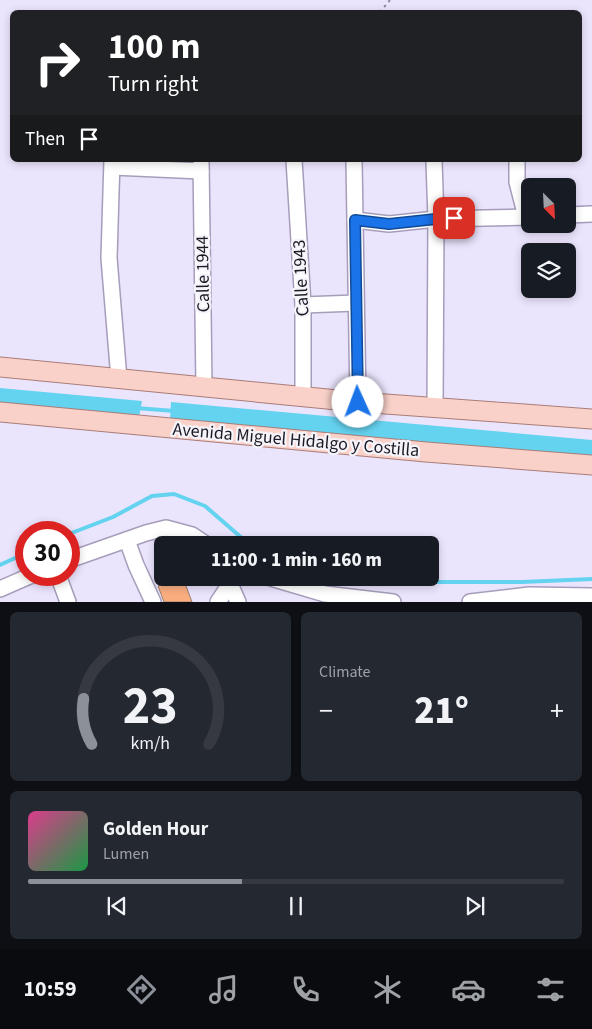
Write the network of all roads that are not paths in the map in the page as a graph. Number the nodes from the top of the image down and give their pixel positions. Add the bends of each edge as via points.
1 (294, 162) edge
2 (354, 162) edge
3 (434, 162) edge
4 (517, 162) edge
5 (112, 163) edge
6 (201, 165) edge
7 (521, 195) edge
8 (592, 214) edge
9 (576, 215) edge
10 (521, 217) edge
11 (436, 219) junction
12 (355, 220) junction
13 (356, 303) junction
14 (303, 305) junction
15 (0, 367) edge
16 (119, 379) junction
17 (204, 387) junction
18 (303, 397) junction
19 (358, 402) junction
20 (435, 407) junction
21 (0, 412) edge
22 (592, 419) edge
23 (592, 465) edge
24 (194, 536) edge
25 (127, 540) junction
26 (80, 556) edge
27 (15, 582) edge
28 (62, 586) edge
29 (229, 586) edge
30 (233, 586) edge
31 (293, 586) edge
32 (0, 589) edge
33 (326, 598) edge
34 (529, 598) edge
35 (589, 598) edge
36 (68, 602) edge
37 (153, 602) edge
38 (218, 602) edge
39 (238, 602) edge
40 (392, 602) edge
41 (470, 602) edge

1 - 14 street, Calle 1943
2 - 12 street
3 - 11 street
4 - 7 street
5 - 6 street
5 - 16 street via 108,258
6 - 17 street, Calle 1944
8 - 9 street
10 - 11 street
11 - 12 street via 389,224
11 - 20 street
12 - 13 street
13 - 14 street
13 - 19 street
14 - 18 street, Calle 1943
15 - 16 main road
16 - 17 main road
17 - 18 main road
18 - 19 main road
19 - 20 main road
20 - 22 main road
21 - 23 main road, Avenida Miguel Hidalgo y Costilla
24 - 25 street via 166,528
25 - 26 street
25 - 37 street
27 - 32 street
28 - 36 street
29 - 38 street
30 - 39 street
31 - 33 street
33 - 40 street
34 - 35 street
34 - 41 street

